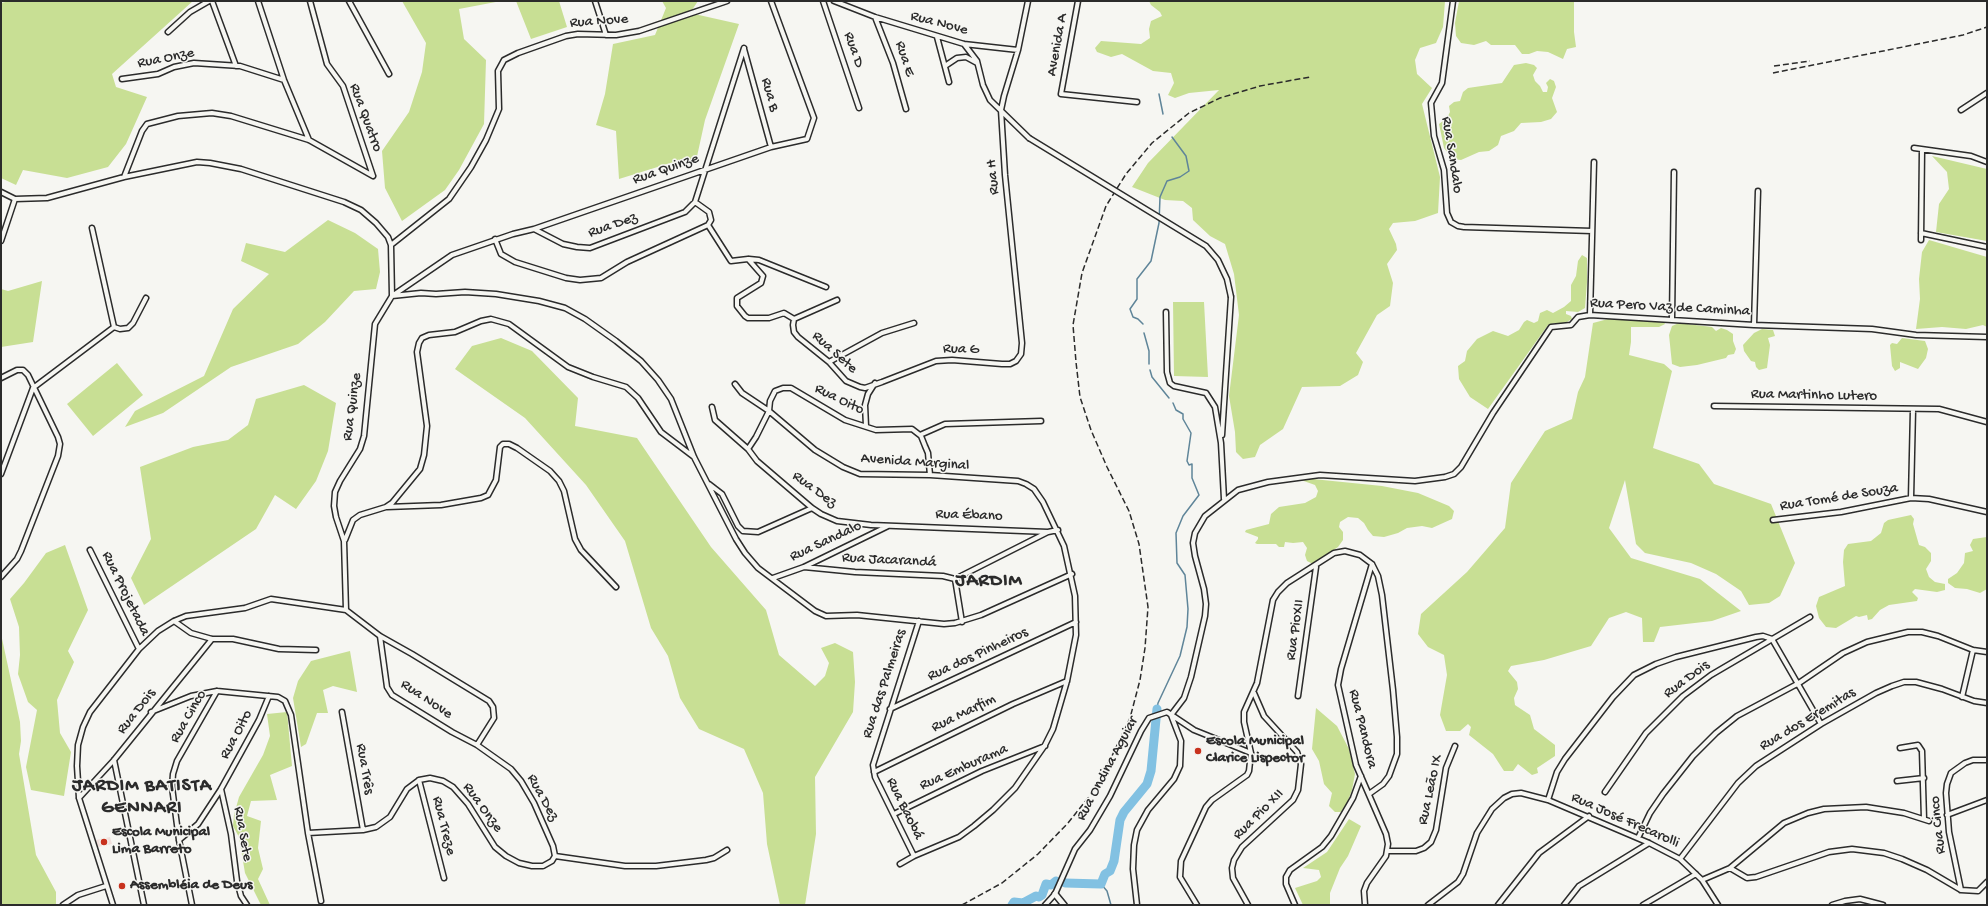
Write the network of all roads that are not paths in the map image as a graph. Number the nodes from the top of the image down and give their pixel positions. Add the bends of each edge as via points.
1 (210, 1) edge
2 (258, 1) edge
3 (310, 1) edge
4 (349, 1) edge
5 (595, 1) edge
6 (727, 1) edge
7 (771, 1) edge
8 (823, 1) edge
9 (834, 1) edge
10 (1028, 1) edge
11 (1078, 1) edge
12 (1453, 1) edge
13 (876, 17) junction
14 (168, 32) dead end
15 (606, 35) junction
16 (937, 37) junction
17 (964, 44) junction
18 (1018, 50) junction
19 (979, 64) junction
20 (236, 66) junction
21 (945, 66) junction
22 (389, 74) dead end
23 (122, 79) dead end
24 (284, 80) junction
25 (949, 82) dead end
26 (1987, 93) edge
27 (1137, 102) dead end
28 (859, 108) dead end
29 (906, 109) dead end
30 (1001, 110) junction
31 (1961, 110) dead end
32 (310, 140) junction
33 (771, 147) junction
34 (1914, 148) dead end
35 (1922, 150) junction
36 (1594, 162) dead end
37 (1987, 162) edge
38 (705, 169) junction
39 (1674, 172) dead end
40 (124, 177) junction
41 (1758, 191) dead end
42 (1, 192) edge
43 (14, 199) junction
44 (695, 202) junction
45 (708, 225) junction
46 (92, 228) dead end
47 (534, 229) junction
48 (1592, 231) junction
49 (1921, 233) junction
50 (495, 239) junction
51 (1922, 240) dead end
52 (1, 241) edge
53 (390, 245) junction
54 (1987, 247) edge
55 (748, 259) junction
56 (826, 287) dead end
57 (392, 296) junction
58 (146, 298) dead end
59 (837, 300) dead end
60 (1166, 312) dead end
61 (1590, 315) junction
62 (794, 319) junction
63 (1672, 320) junction
64 (914, 322) dead end
65 (1754, 325) junction
66 (114, 327) junction
67 (1987, 336) edge
68 (1021, 354) joint
69 (829, 362) junction
70 (1, 378) edge
71 (875, 383) junction
72 (735, 384) dead end
73 (33, 388) junction
74 (1714, 406) dead end
75 (712, 407) dead end
76 (1913, 410) junction
77 (769, 412) junction
78 (1040, 421) dead end
79 (1987, 422) edge
80 (866, 426) junction
81 (920, 435) junction
82 (1221, 443) junction
83 (748, 449) junction
84 (694, 457) junction
85 (1, 474) edge
86 (930, 475) junction
87 (708, 483) junction
88 (1911, 498) junction
89 (1224, 499) junction
90 (386, 507) junction
91 (812, 508) junction
92 (1987, 512) edge
93 (1773, 520) dead end
94 (888, 526) junction
95 (1058, 530) junction
96 (1048, 532) junction
97 (344, 541) junction
98 (90, 550) dead end
99 (1372, 564) junction
100 (804, 567) junction
101 (1316, 567) junction
102 (1072, 574) junction
103 (1, 577) edge
104 (773, 578) junction
105 (955, 579) junction
106 (616, 587) dead end
107 (346, 610) junction
108 (1810, 617) dead end
109 (174, 621) junction
110 (919, 621) junction
111 (962, 622) junction
112 (1076, 622) junction
113 (380, 636) junction
114 (212, 639) junction
115 (1772, 639) junction
116 (139, 649) junction
117 (316, 650) dead end
118 (1973, 650) junction
119 (1987, 652) edge
120 (1067, 681) junction
121 (1799, 683) junction
122 (217, 691) junction
123 (1254, 693) junction
124 (269, 696) junction
125 (1298, 696) dead end
126 (1962, 696) junction
127 (1987, 703) edge
128 (890, 709) junction
129 (151, 712) junction
130 (342, 712) dead end
131 (1171, 715) junction
132 (1822, 724) junction
133 (477, 745) junction
134 (1045, 745) junction
135 (1455, 746) dead end
136 (1900, 748) dead end
137 (1251, 753) junction
138 (114, 760) junction
139 (1987, 760) edge
140 (874, 772) junction
141 (1361, 776) junction
142 (1924, 778) junction
143 (419, 780) junction
144 (1897, 781) dead end
145 (221, 789) junction
146 (1605, 792) dead end
147 (1369, 794) junction
148 (79, 798) junction
149 (1548, 800) junction
150 (1987, 800) edge
151 (894, 814) junction
152 (1947, 815) junction
153 (1589, 816) junction
154 (1924, 820) junction
155 (1929, 822) dead end
156 (363, 830) junction
157 (308, 833) junction
158 (1638, 838) junction
159 (179, 840) junction
160 (1649, 843) junction
161 (727, 850) dead end
162 (1388, 851) junction
163 (555, 856) junction
164 (914, 856) junction
165 (1680, 859) junction
166 (900, 864) dead end
167 (1730, 868) junction
168 (1696, 874) junction
169 (444, 878) dead end
170 (1702, 880) junction
171 (1987, 882) edge
172 (106, 886) junction
173 (1961, 890) junction
174 (1055, 894) junction
175 (321, 901) dead end
176 (1364, 903) edge
177 (63, 905) edge
178 (113, 905) edge
179 (144, 905) edge
180 (192, 905) edge
181 (247, 905) edge
182 (1045, 905) edge
183 (1064, 905) edge
184 (1137, 905) edge
185 (1197, 905) edge
186 (1248, 905) edge
187 (1295, 905) edge
188 (1369, 905) edge
189 (1428, 905) edge
190 (1498, 905) edge
191 (1564, 905) edge
192 (1643, 905) edge
193 (1718, 905) edge
194 (1832, 905) edge
195 (1884, 905) edge

1 - 14 street, Rua Onze via 190,12
1 - 20 street
2 - 24 street
3 - 32 street, Rua Quatro via 327,64 342,86 373,176
4 - 22 street
5 - 15 street
6 - 15 street, Rua Nove via 639,31
7 - 33 street, Rua Quinze via 814,118 807,139
8 - 28 street, Rua D
9 - 13 street, Rua Nove
10 - 18 street, Rua H
11 - 27 street, Avenida A via 1061,94
12 - 48 street, Rua Sandalo via 1442,82 1431,103 1434,136 1444,170 1449,219 1454,225 1464,227
13 - 16 street, Rua Nove
13 - 29 street, Rua E
15 - 53 street, Rua Nove via 566,36 518,52 504,60 500,65 498,77 499,109 482,146 457,189 449,199
16 - 17 street, Rua Nove
16 - 21 street
17 - 18 street, Rua Nove
17 - 19 street
18 - 30 street, Rua H
19 - 21 street via 966,57 957,58
19 - 30 street via 986,93
20 - 23 street, Rua Onze via 194,64 174,67 158,74
20 - 24 street, Rua Onze
21 - 25 street
24 - 32 street
26 - 31 street
30 - 68 street, Rua H via 1019,305
30 - 82 street, bridge via 1029,138 1206,246 1218,260 1227,279 1231,297
32 - 40 street via 212,112 178,116 147,124
33 - 38 street, Rua Quinze
33 - 38 street, Rua B via 744,48
34 - 35 street
35 - 37 street via 1971,156
35 - 49 street
36 - 48 street
38 - 44 street
38 - 47 street, Rua Quinze
39 - 63 street
40 - 43 street via 47,198
40 - 53 street via 197,162 210,162 241,169 344,202 361,210 383,230
41 - 65 street
42 - 43 street
43 - 52 street
44 - 45 street via 709,212 711,220
44 - 47 street, Rua Dez via 685,212 590,248 563,244
45 - 50 street via 627,262 601,278 589,280 566,278 515,262 501,254
45 - 55 street via 731,261
46 - 66 street
47 - 50 street
48 - 61 street
49 - 51 street
49 - 54 street
50 - 57 street via 452,254
53 - 57 street
55 - 56 street via 759,260
55 - 62 street via 763,276 763,280 737,298 737,306 745,316 769,318 784,313
57 - 84 street, Rua das Palmeiras via 465,292 496,294 565,308 616,341 641,361 658,380 671,399
57 - 97 street, Rua Quinze via 375,324 364,436 360,449 335,492 336,517
58 - 66 street via 128,328
59 - 62 street
60 - 82 street via 1168,380 1174,386 1206,393 1215,407
61 - 63 street, Rua Pero Vaz de Caminha
61 - 89 street, Rua Pero Vaz de Caminha via 1578,317 1570,325 1556,325 1548,330 1489,419 1461,467 1454,474 1398,481 1311,475 1250,485
62 - 69 street, Rua Sete via 794,332 798,337
63 - 65 street, Rua Pero Vaz de Caminha
64 - 69 street via 882,333
65 - 67 street, Rua Pero Vaz de Caminha via 1872,329 1916,335
66 - 73 street
68 - 71 street, Rua G via 1010,364 936,361
69 - 71 street, Rua Sete via 852,385 865,388
70 - 73 street via 11,372 22,370 28,375
71 - 80 street via 865,405
72 - 77 street, Avenida Marginal via 742,393
73 - 85 street
73 - 103 street via 58,437 58,456 21,551
74 - 76 street, Rua Martinho Lutero
75 - 83 street, Rua Dez via 714,420
76 - 79 street via 1938,409
76 - 88 street, Rua Tomé de Souza
77 - 80 street, Rua Oito via 770,401 775,391 790,388 845,420
77 - 83 street
77 - 86 street, Avenida Marginal via 815,450 849,470 876,475
78 - 81 street via 945,424
80 - 81 street, Rua Oito via 876,430 912,429
81 - 86 street via 928,453
82 - 89 street
83 - 91 street, Rua Dez via 757,461
84 - 87 street, Rua das Palmeiras
84 - 90 street via 661,432 638,398 626,387 568,367 509,324 499,320 486,320 455,332 429,335 422,338 419,343 417,352 427,426 424,455 420,469 413,479
86 - 95 street, Avenida Marginal via 1026,484 1043,502
87 - 91 street via 722,494 743,531 758,532
87 - 104 street, Rua das Palmeiras via 739,544 758,568
88 - 92 street via 1934,500
88 - 93 street, Rua Tomé de Souza via 1841,512
89 - 131 street, Rua Pero Vaz de Caminha via 1205,516 1195,533 1193,543 1204,589 1205,616 1184,698
90 - 97 street via 360,515 353,520
90 - 106 street via 441,505 488,495 496,480 500,447 509,444 550,471 559,481 564,491 575,539 581,550
91 - 94 street, Rua Dez via 837,521
94 - 96 street, Rua Ébano
94 - 100 street, Rua Sandalo
95 - 96 street, Rua Jacarandá
95 - 102 street, Avenida Marginal
96 - 105 street, Rua Jacarandá
97 - 107 street
98 - 116 street, Rua Projetada
99 - 101 street via 1360,555 1345,551 1334,554
99 - 141 street, Rua Pandora via 1338,686
99 - 147 street via 1378,576 1382,595 1397,754 1390,776 1384,784
100 - 104 street, Rua Sandalo
100 - 105 street, Rua Jacarandá via 943,576
101 - 123 street via 1287,583 1273,600
101 - 125 street, Rua PioXII
102 - 111 street
102 - 112 street, Avenida Marginal
104 - 110 street, Rua das Palmeiras via 814,611 826,616 857,615
105 - 111 street
107 - 109 street via 271,599 244,608 197,613
107 - 113 street
108 - 115 street, Rua Dois
109 - 114 street via 191,633
109 - 116 street via 158,631
110 - 111 street via 944,624
110 - 128 street, Rua das Palmeiras
112 - 120 street, Avenida Marginal via 1075,649
112 - 128 street, Rua dos Pinheiros
113 - 133 street, Rua Nove via 387,686 392,695
113 - 133 street via 490,701 494,707 494,718
114 - 117 street via 233,639 279,649
114 - 129 street, Rua Dois
115 - 121 street
115 - 146 street, Rua Dois via 1711,675 1682,696 1646,734
115 - 149 street via 1756,637 1676,657 1634,675 1613,697 1564,759
116 - 148 street via 90,712 83,727 77,759
118 - 119 street
118 - 121 street via 1938,636 1908,632 1842,653
118 - 126 street
120 - 134 street, Avenida Marginal via 1053,729
120 - 140 street, Rua Marfim
121 - 132 street
121 - 158 street via 1738,716 1693,756 1650,813
122 - 124 street, Rua Cinco
122 - 129 street via 191,696
122 - 159 street, Rua Cinco via 177,761 173,774 172,787
123 - 137 street via 1244,712
123 - 186 street, Rua Pio XII via 1264,716 1297,752 1300,764 1298,790 1293,800 1242,847 1233,864 1233,878
124 - 145 street, Rua Oito via 260,720
124 - 157 street, Rua Cinco via 278,697 289,706
126 - 127 street, Rua dos Eremitas
126 - 132 street, Rua dos Eremitas via 1928,685 1904,682 1881,691
128 - 140 street, Rua das Palmeiras via 873,758
129 - 138 street, Rua Dois
130 - 156 street, Rua Três
131 - 137 street via 1194,730
131 - 174 street, Rua Ondina Aguiar via 1167,712 1154,715 1144,723 1101,813 1075,849
131 - 184 street via 1181,741 1180,766 1174,779 1148,810 1137,830 1133,869
132 - 165 street, Rua dos Eremitas via 1747,774
133 - 163 street, Rua Dez via 511,769 521,781 554,846
134 - 151 street, Rua Emburama via 982,771
134 - 164 street, Avenida Marginal via 1015,788 993,810 959,837
135 - 162 street, Rua Leão IX via 1447,763 1436,830 1431,842 1416,851
136 - 142 street via 1916,745 1920,747
137 - 185 street via 1247,775 1206,807 1184,850 1179,870 1180,877
138 - 148 street, Rua Dois
138 - 179 street
139 - 152 street, Rua Cinco via 1973,760 1951,773 1946,793
140 - 151 street, Rua Baobá
141 - 147 street, Rua Pandora
141 - 187 street via 1350,803 1331,836 1322,847 1290,870 1286,877 1286,884
142 - 144 street
142 - 154 street
143 - 156 street via 407,789 390,817 376,827
143 - 163 street, Rua Onze via 430,778 453,787 472,809 495,846 506,856 532,866 543,866
143 - 169 street, Rua Treze
145 - 159 street, Rua Oito via 198,824
145 - 181 street, Rua Sete via 231,834 237,881 241,896
147 - 162 street, Rua Pandora via 1386,834
148 - 172 street
149 - 153 street, Rua José Frecarolli
149 - 189 street, Rua José Frecarolli via 1521,793 1504,798 1492,809 1477,833 1458,882
150 - 152 street
151 - 164 street, Rua Baobá
152 - 173 street, Rua Cinco
153 - 158 street, Rua José Frecarolli
153 - 190 street via 1539,853
154 - 155 street
154 - 167 street via 1881,808 1824,809 1784,823
156 - 157 street
157 - 175 street, Rua Cinco
158 - 160 street, Rua José Frecarolli
159 - 180 street, Rua Cinco
160 - 165 street, Rua José Frecarolli
160 - 191 street via 1579,886
161 - 163 street via 706,860 656,866 625,866
162 - 176 street via 1367,883
164 - 166 street, Avenida Marginal
165 - 168 street, Rua José Frecarolli
167 - 170 street
167 - 173 street via 1747,878 1756,877 1829,852 1852,849 1884,853 1902,859
168 - 170 street, Rua José Frecarolli
168 - 192 street
170 - 193 street, Rua José Frecarolli
171 - 173 street via 1978,891
172 - 177 street via 78,894
172 - 178 street
174 - 182 street, Rua Ondina Aguiar
174 - 183 street
176 - 188 street
194 - 195 street via 1860,899

